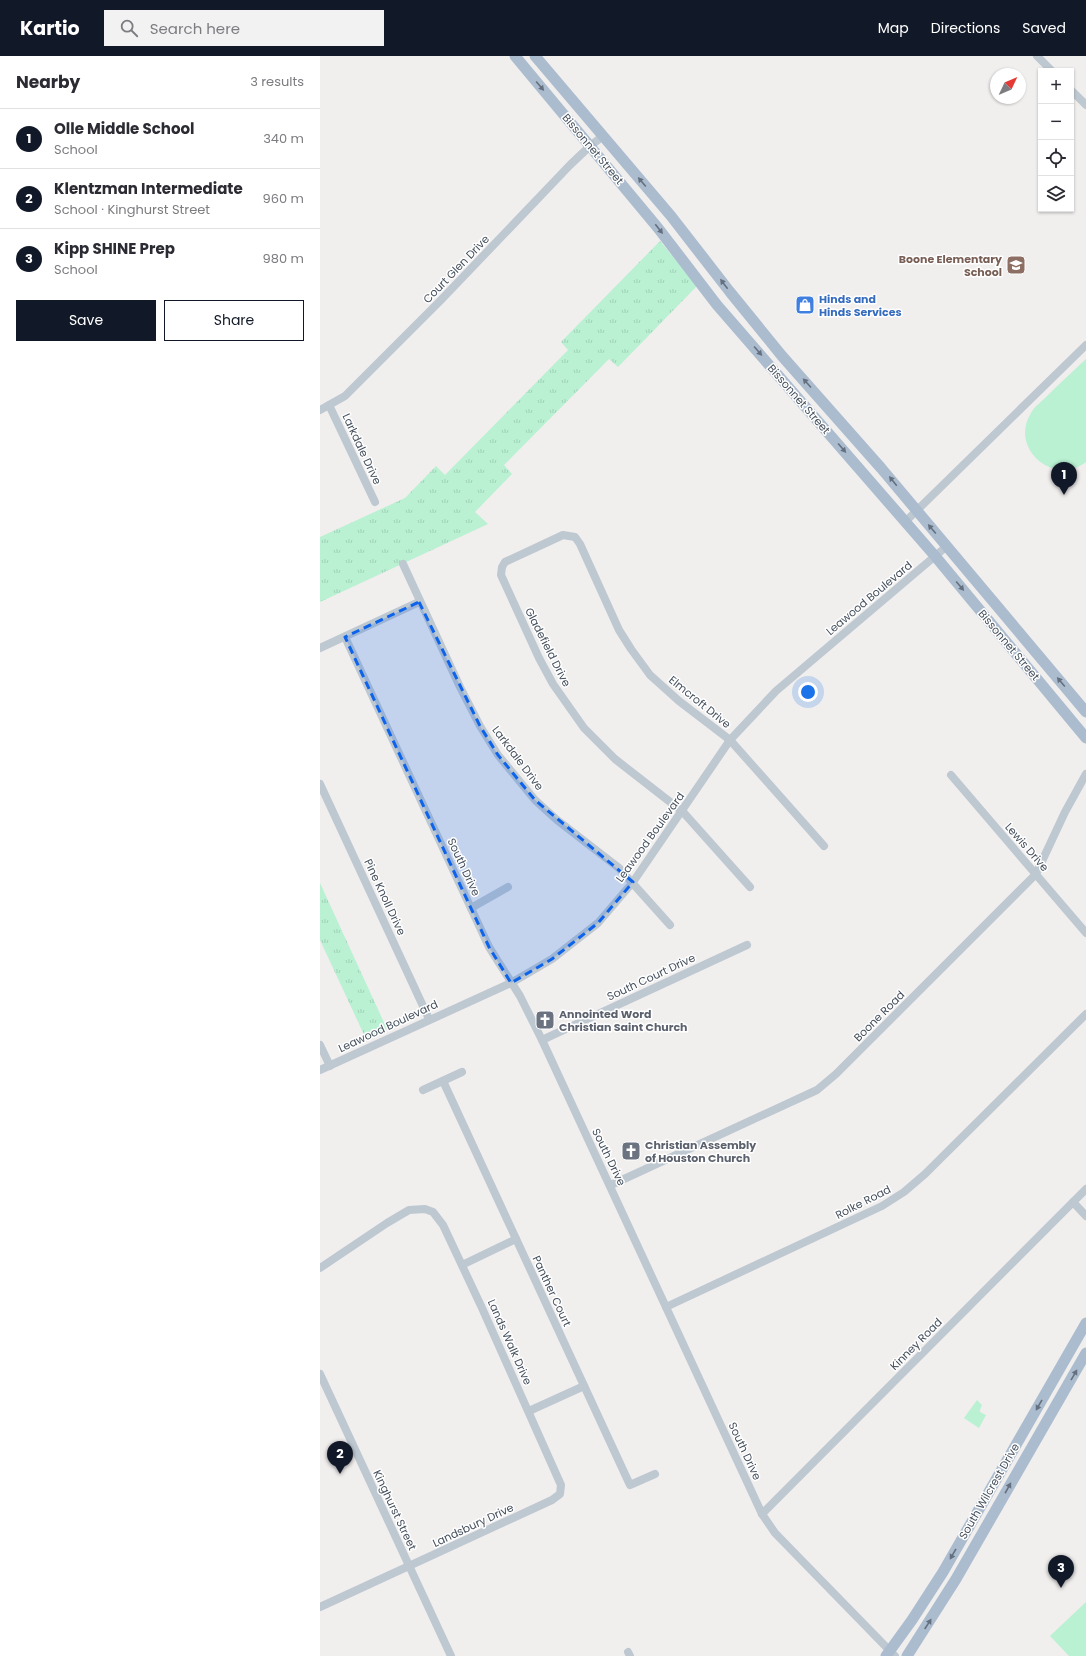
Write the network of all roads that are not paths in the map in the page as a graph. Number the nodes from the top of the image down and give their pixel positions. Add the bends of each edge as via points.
1 (515, 56) edge
2 (535, 56) edge
3 (1037, 56) edge
4 (1049, 68) edge
5 (1074, 93) edge
6 (1086, 105) edge
7 (603, 136) junction
8 (590, 146) junction
9 (1086, 345) edge
10 (329, 406) junction
11 (320, 410) edge
12 (840, 421) junction
13 (828, 432) junction
14 (375, 502) dead end
15 (917, 512) junction
16 (905, 522) junction
17 (946, 546) junction
18 (935, 556) junction
19 (403, 564) dead end
20 (419, 602) junction
21 (513, 602) joint
22 (345, 636) junction
23 (320, 648) edge
24 (1086, 712) edge
25 (1086, 738) edge
26 (730, 740) junction
27 (1086, 774) edge
28 (951, 775) dead end
29 (320, 784) edge
30 (683, 812) junction
31 (824, 846) dead end
32 (1036, 874) junction
33 (633, 882) junction
34 (508, 887) dead end
35 (750, 887) dead end
36 (471, 908) junction
37 (670, 925) dead end
38 (1086, 933) edge
39 (747, 945) dead end
40 (511, 983) junction
41 (1086, 1014) edge
42 (429, 1019) junction
43 (542, 1040) junction
44 (320, 1045) edge
45 (330, 1066) junction
46 (320, 1070) edge
47 (462, 1072) dead end
48 (443, 1081) junction
49 (423, 1090) dead end
50 (611, 1185) junction
51 (1086, 1189) edge
52 (1073, 1202) junction
53 (1086, 1216) edge
54 (516, 1239) junction
55 (462, 1265) junction
56 (320, 1268) edge
57 (666, 1307) junction
58 (1086, 1323) edge
59 (1086, 1353) edge
60 (320, 1374) edge
61 (584, 1386) junction
62 (529, 1412) junction
63 (1030, 1420) junction
64 (1043, 1428) junction
65 (655, 1474) dead end
66 (561, 1485) joint
67 (986, 1496) junction
68 (999, 1504) junction
69 (762, 1514) junction
70 (409, 1566) junction
71 (943, 1572) junction
72 (956, 1579) junction
73 (320, 1607) edge
74 (890, 1654) edge
75 (451, 1656) edge
76 (906, 1656) edge

1 -> 8 main road, Bissonnet Street
2 - 7 main road, Bissonnet Street
3 - 4 street
5 - 6 street
7 - 8 street, Court Glen Drive
12 -> 7 main road, Bissonnet Street via 774,345
8 - 10 street, Court Glen Drive via 345,396
8 -> 13 main road, Bissonnet Street via 717,305
9 - 15 street
10 - 11 street, Court Glen Drive
10 - 14 street, Larkdale Drive
12 - 13 main road
15 -> 12 main road, Bissonnet Street
13 -> 16 main road, Bissonnet Street
15 - 16 street
17 -> 15 main road, Bissonnet Street
16 - 18 main road, Bissonnet Street
17 - 18 street, Leawood Boulevard
24 -> 17 main road, Bissonnet Street
18 -> 25 main road, Bissonnet Street
18 - 26 street, Leawood Boulevard via 782,687
19 - 20 street, Larkdale Drive
20 - 22 street
20 - 33 street, Larkdale Drive via 480,726 498,754 535,800
21 - 26 street, Elmcroft Drive via 501,574 505,562 563,535 575,537 619,630 650,675
21 - 30 street, Gladefield Drive via 553,684 584,728 615,759
22 - 23 street
22 - 36 street, South Drive
26 - 30 street, Leawood Boulevard
26 - 31 street, Elmcroft Drive
27 - 32 street, Boone Road
28 - 32 street, Lewis Drive
29 - 42 street, Pine Knoll Drive
30 - 33 street, Leawood Boulevard
30 - 35 street, Gladefield Drive
32 - 38 street, Lewis Drive
32 - 50 street, Boone Road via 817,1090
33 - 37 street, Larkdale Drive
33 - 40 street, Leawood Boulevard via 598,923 552,959
34 - 36 street
36 - 40 street, South Drive via 489,947
39 - 43 street, South Court Drive
40 - 42 street, Leawood Boulevard
40 - 43 street, South Drive
41 - 57 street, Rolke Road via 904,1192 882,1206
42 - 45 street, Leawood Boulevard
43 - 50 street, South Drive
44 - 45 street
45 - 46 street, Leawood Boulevard
47 - 48 street
48 - 49 street
48 - 54 street, Panther Court
50 - 57 street, South Drive
51 - 52 street, Kinney Road
52 - 53 street
52 - 69 street, Kinney Road
54 - 55 street
54 - 61 street, Panther Court
55 - 56 street, Lands Walk Drive via 443,1225 433,1212 425,1209 409,1210
55 - 62 street, Lands Walk Drive
57 - 69 street, South Drive
58 -> 63 main road, South Wilcrest Drive
64 -> 59 main road, South Wilcrest Drive
60 - 70 street, Kinghurst Street
61 - 62 street
61 - 65 street, Panther Court via 630,1485
62 - 66 street, Lands Walk Drive
63 - 64 main road
63 - 67 main road, South Wilcrest Drive
68 -> 64 main road, South Wilcrest Drive
66 - 70 street, Landsbury Drive via 560,1494 552,1500
67 - 68 main road
67 -> 71 main road, South Wilcrest Drive
68 - 72 main road, South Wilcrest Drive
69 - 74 street, South Drive via 776,1534
70 - 73 street, Landsbury Drive
70 - 75 street, Kinghurst Street
71 - 72 main road
71 - 74 main road, South Wilcrest Drive
76 -> 72 main road, South Wilcrest Drive

